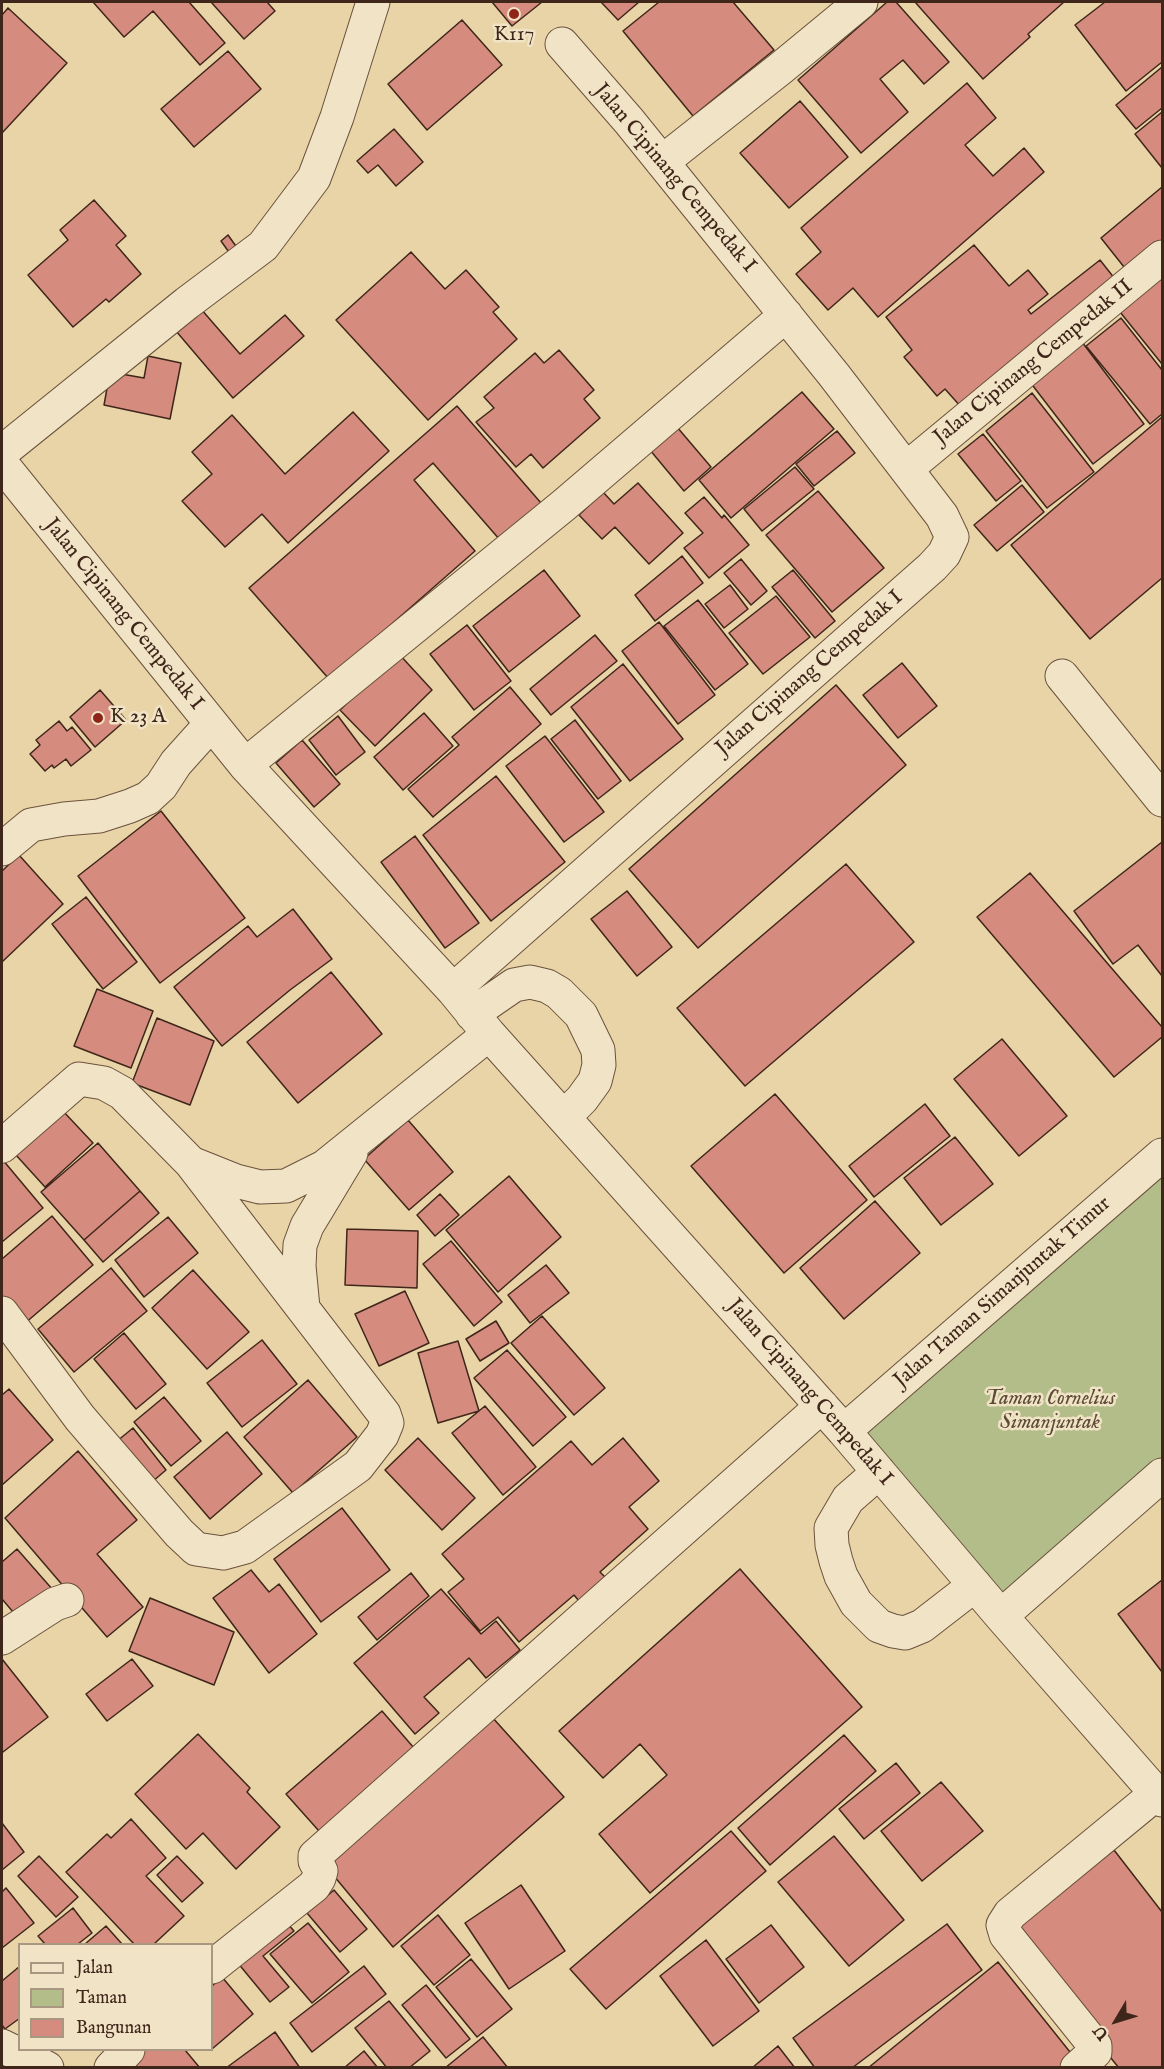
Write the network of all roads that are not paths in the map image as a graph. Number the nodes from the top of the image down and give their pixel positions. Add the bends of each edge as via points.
1 (373, 2) edge
2 (861, 2) edge
3 (562, 44) dead end
4 (662, 162) junction
5 (1162, 257) edge
6 (786, 315) junction
7 (2, 452) edge
8 (2, 464) edge
9 (906, 469) junction
10 (1062, 676) dead end
11 (211, 724) junction
12 (244, 765) junction
13 (1162, 800) edge
14 (2, 849) edge
15 (471, 1013) junction
16 (564, 1117) junction
17 (360, 1138) junction
18 (2, 1146) edge
19 (1162, 1155) edge
20 (191, 1163) junction
21 (303, 1308) junction
22 (2, 1313) edge
23 (822, 1406) junction
24 (844, 1431) junction
25 (879, 1472) junction
26 (1162, 1475) edge
27 (975, 1586) junction
28 (67, 1600) dead end
29 (1001, 1616) junction
30 (2, 1638) edge
31 (1160, 1796) edge
32 (213, 1966) edge
33 (2, 2046) edge
34 (127, 2051) edge
35 (47, 2067) edge
36 (111, 2067) edge
37 (1077, 2067) edge

1 - 7 street via 314,178 263,246
2 - 4 street
3 - 4 street, Jalan Cipinang Cempedak I
4 - 6 street, Jalan Cipinang Cempedak I
5 - 9 street, Jalan Cipinang Cempedak II
6 - 9 street, Jalan Cipinang Cempedak I
6 - 12 street via 564,505
8 - 11 street, Jalan Cipinang Cempedak I
9 - 15 street, Jalan Cipinang Cempedak I via 942,516 952,537 944,554
10 - 13 street
11 - 12 street, Jalan Cipinang Cempedak I
11 - 14 street via 148,798 99,816 31,825
12 - 15 street, Jalan Cipinang Cempedak I
15 - 16 street, Jalan Cipinang Cempedak I
15 - 16 street via 514,985 530,982 559,993 581,1015 598,1050 599,1065 596,1081
15 - 17 street
16 - 23 street, Jalan Cipinang Cempedak I
17 - 20 street via 324,1167 286,1186 260,1187
17 - 21 street via 307,1226 300,1245
18 - 20 street via 79,1079 104,1083 122,1093
19 - 24 street, Jalan Taman Simanjuntak Timur
20 - 21 street
21 - 22 street via 387,1423 358,1466 245,1547 223,1553 196,1549 179,1533 80,1418
23 - 24 street, Jalan Cipinang Cempedak I
23 - 32 street via 315,1856 321,1871 314,1886
24 - 25 street, Jalan Cipinang Cempedak I
25 - 27 street, Jalan Cipinang Cempedak I
25 - 27 street via 848,1498 831,1528 841,1576 856,1603 879,1626 905,1633 922,1626
26 - 29 street
27 - 29 street, Jalan Cipinang Cempedak I
28 - 30 street
29 - 31 street, Jalan Cipinang Cempedak I
31 - 37 street via 1010,1914 1003,1925 1006,1935 1095,2046 1095,2052
33 - 35 street
34 - 36 street

